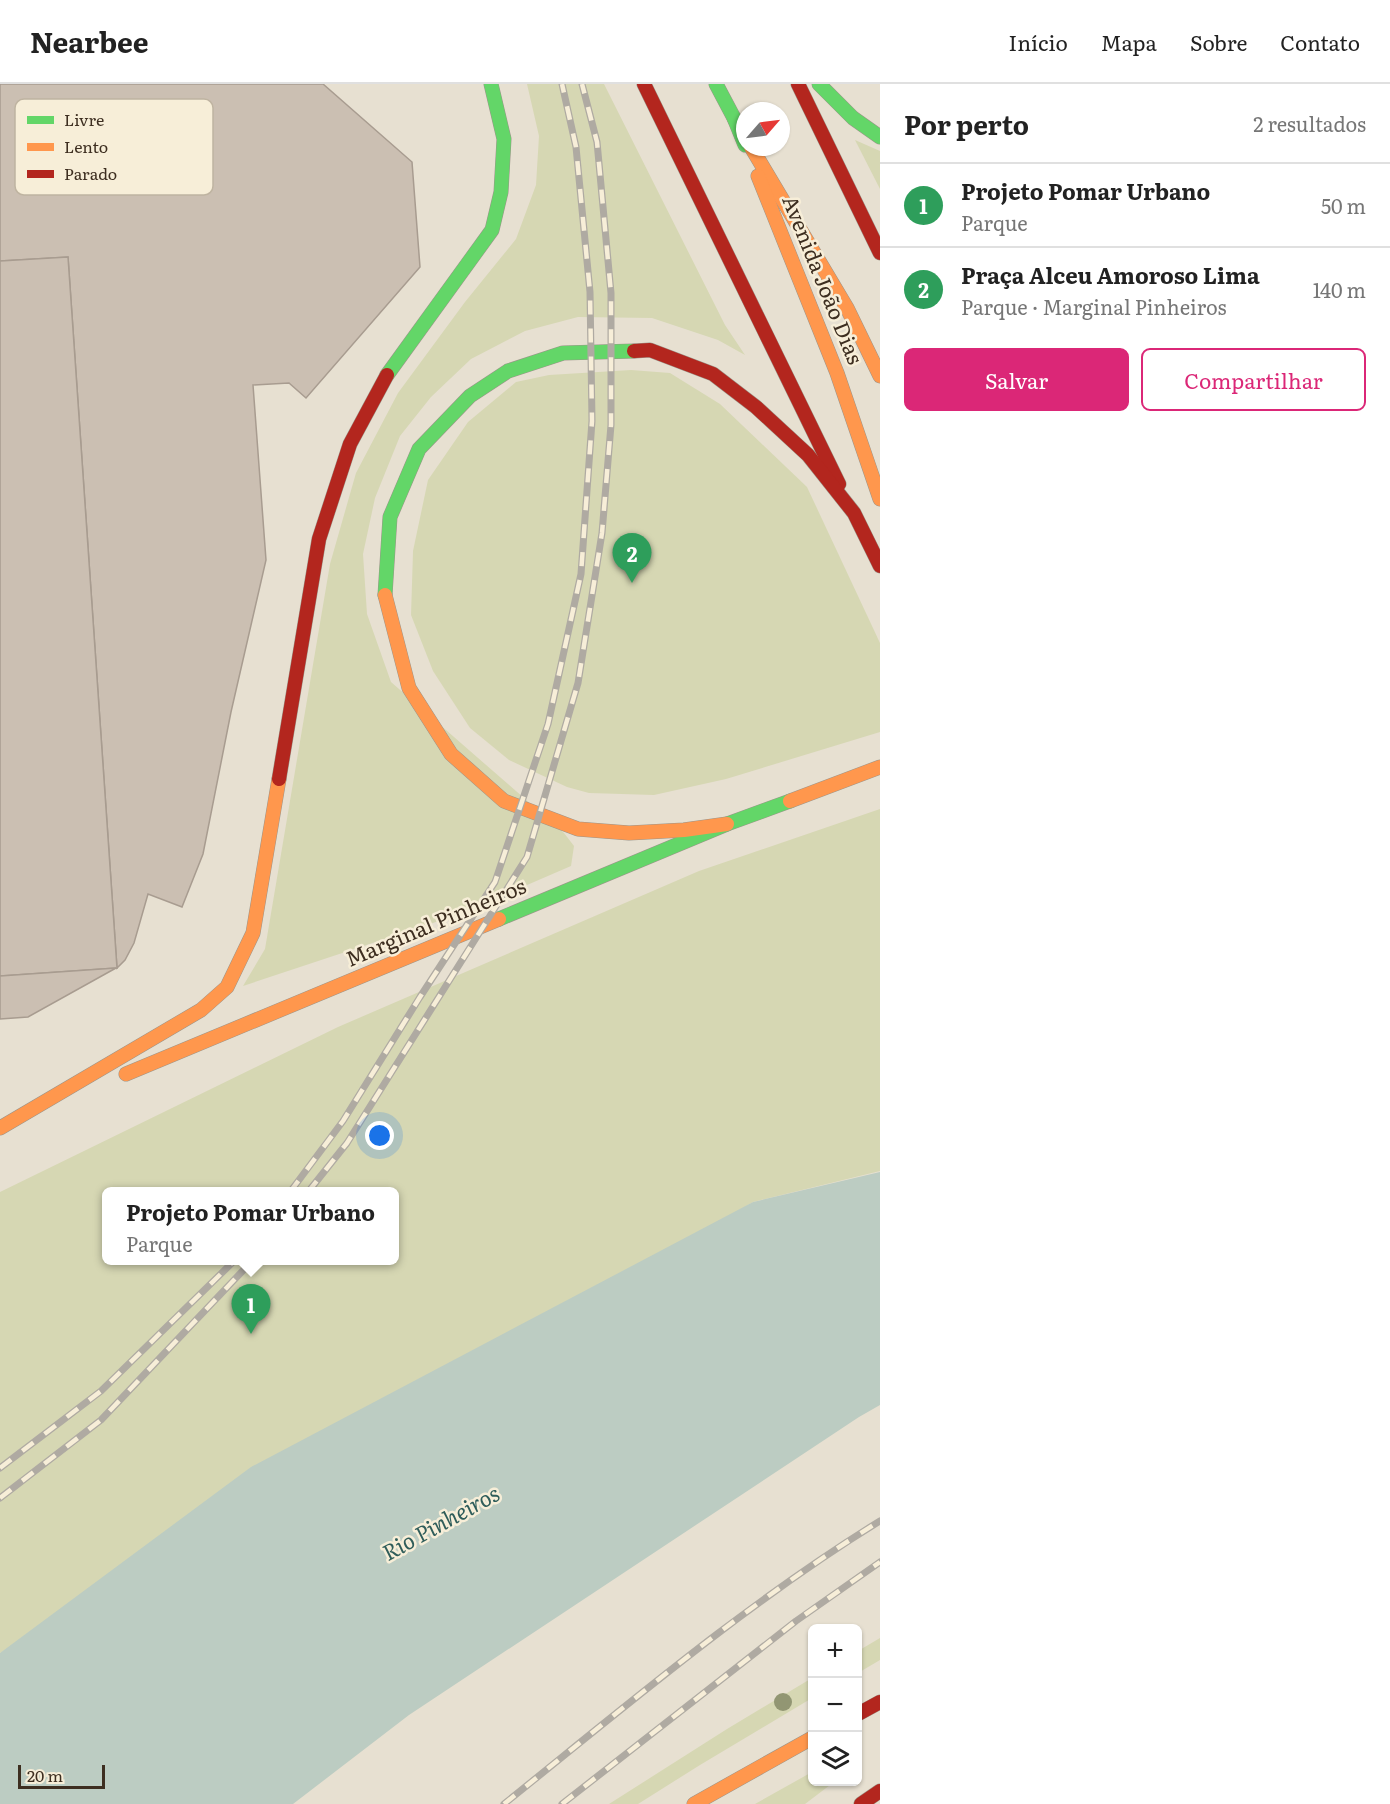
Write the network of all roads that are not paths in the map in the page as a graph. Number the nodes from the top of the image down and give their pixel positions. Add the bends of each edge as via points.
1 (491, 84) edge
2 (644, 84) edge
3 (716, 84) edge
4 (798, 84) edge
5 (819, 84) edge
6 (485, 111) dead end
7 (734, 118) junction
8 (736, 121) edge
9 (736, 123) edge
10 (880, 137) edge
11 (504, 139) junction
12 (749, 156) edge
13 (756, 156) edge
14 (880, 253) edge
15 (880, 376) edge
16 (880, 499) edge
17 (854, 513) junction
18 (880, 566) edge
19 (880, 766) edge
20 (727, 824) junction
21 (5, 1125) edge
22 (880, 1702) edge
23 (862, 1712) edge
24 (808, 1741) edge
25 (880, 1791) edge
26 (694, 1804) edge
27 (861, 1804) edge

1 - 11 main road
2 - 17 main road
3 - 7 main road, Avenida João Dias
4 - 14 main road
5 - 10 main road via 853,118
6 - 11 main road
7 - 8 main road
7 - 9 main road, Avenida João Dias
11 - 21 main road via 501,192 492,230 390,370 350,444 318,539 253,933 227,987 201,1010
12 - 16 main road, Avenida João Dias via 837,373
13 - 15 main road via 847,308
17 - 18 main road
17 - 20 main road via 808,455 756,407 713,374 650,350 563,353 508,371 470,396 419,449 390,517 385,598 409,688 451,754 504,801 578,829 629,833
19 - 20 main road, Marginal Pinheiros
20 - 21 main road, Marginal Pinheiros
22 - 23 main road
24 - 26 main road
25 - 27 main road

